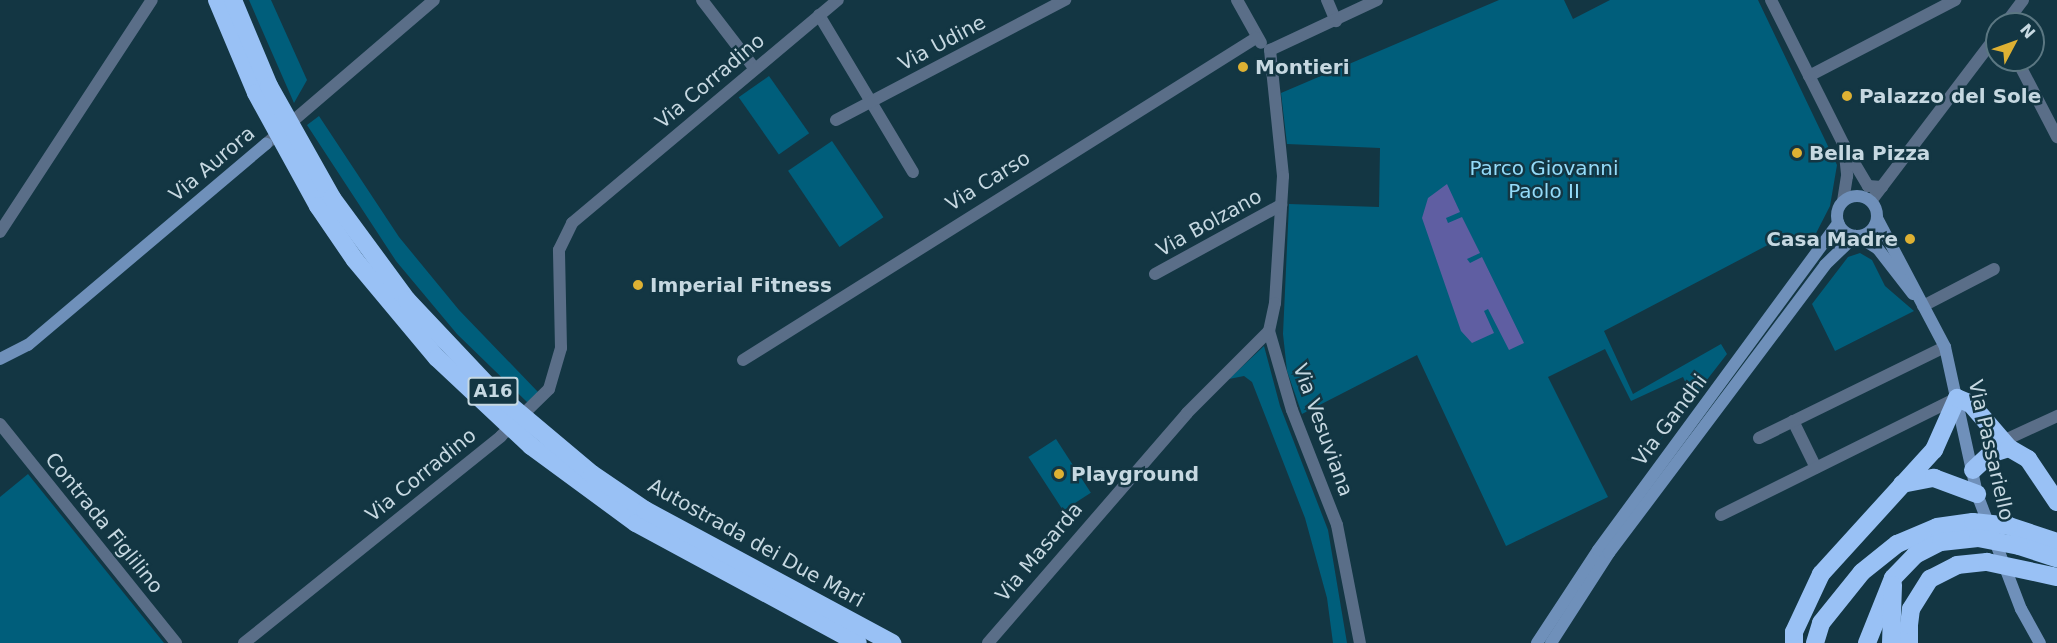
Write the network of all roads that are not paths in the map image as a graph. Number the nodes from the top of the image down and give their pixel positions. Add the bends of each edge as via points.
1 (152, 0) edge
2 (217, 0) edge
3 (233, 0) edge
4 (434, 0) edge
5 (702, 0) edge
6 (838, 0) edge
7 (1065, 0) edge
8 (1237, 0) edge
9 (1327, 0) edge
10 (1377, 0) edge
11 (1771, 0) edge
12 (1954, 0) edge
13 (819, 15) junction
14 (1336, 21) junction
15 (1256, 38) junction
16 (1270, 50) junction
17 (1985, 51) edge
18 (755, 69) junction
19 (2024, 72) edge
20 (1809, 76) junction
21 (872, 102) junction
22 (836, 120) dead end
23 (2055, 130) edge
24 (1844, 145) junction
25 (913, 172) dead end
26 (1882, 187) junction
27 (1843, 201) junction
28 (1871, 201) junction
29 (1281, 205) junction
30 (1877, 218) junction
31 (1838, 223) junction
32 (0, 232) edge
33 (1857, 236) junction
34 (1994, 269) dead end
35 (1155, 274) dead end
36 (1921, 302) junction
37 (1269, 331) junction
38 (1945, 347) junction
39 (6, 353) edge
40 (0, 359) edge
41 (743, 360) dead end
42 (1957, 398) junction
43 (2057, 416) edge
44 (1793, 421) junction
45 (1, 426) edge
46 (1759, 438) dead end
47 (2006, 444) junction
48 (1816, 468) junction
49 (1973, 470) junction
50 (1896, 487) junction
51 (1977, 494) junction
52 (2057, 502) edge
53 (1721, 515) dead end
54 (1939, 535) junction
55 (2057, 542) edge
56 (2057, 558) edge
57 (2057, 577) edge
58 (1893, 578) junction
59 (1821, 623) junction
60 (1909, 634) edge
61 (176, 643) edge
62 (244, 643) edge
63 (858, 643) edge
64 (892, 643) edge
65 (988, 643) edge
66 (1360, 643) edge
67 (1537, 643) edge
68 (1551, 643) edge
69 (1794, 643) edge
70 (1815, 643) edge
71 (1820, 643) edge
72 (1867, 643) edge
73 (1891, 643) edge
74 (2040, 643) edge

1 - 32 street
2 - 63 highway, Autostrada dei Due Mari / A16, bridge via 256,93 318,206 355,260 437,358 531,446 627,517
3 - 64 highway, Autostrada dei Due Mari / A16, bridge via 270,86 332,198 407,300 493,391 558,447 645,510
4 - 39 street, Via Aurora via 28,345
5 - 18 street
6 - 13 street, Via Corradino
7 - 21 street, Via Udine
8 - 15 street
9 - 14 street
10 - 14 street
11 - 20 street
12 - 20 street
13 - 18 street, Via Corradino
13 - 21 street
14 - 16 street
15 - 16 street
15 - 41 street, Via Carso
16 - 29 street, Via Vesuviana via 1283,176
17 - 26 street
18 - 62 street, Via Corradino via 572,223 559,250 561,348 549,389 501,436
19 - 23 street
20 - 24 street
21 - 22 street, Via Udine
21 - 25 street
24 - 26 street via 1868,186
24 - 27 street via 1847,176
26 - 28 street
27 - 28 street via 1857,196
27 - 31 street
28 - 30 street, Via Passariello
29 - 35 street, Via Bolzano
29 - 37 street, Via Vesuviana via 1275,303
30 - 33 street via 1874,228
30 - 36 street, Via Passariello
31 - 33 street, Via Passariello
31 - 67 street, Via Gandhi via 1598,550
33 - 36 street, Via Passariello via 1878,249
33 - 68 street, Via Gandhi via 1825,265 1610,553
34 - 36 street
36 - 38 street, Via Passariello
37 - 65 street, Via Masarda via 1187,413
37 - 66 street, Via Vesuviana via 1292,410 1337,525
38 - 42 street, Via Passariello
38 - 44 street
39 - 40 street, Via Aurora
42 - 47 highway via 1971,404
42 - 48 street
42 - 49 street, Via Passariello
42 - 50 highway via 1934,450
43 - 47 street
44 - 46 street
44 - 48 street
45 - 61 street, Contrada Figlilino
47 - 49 highway
47 - 52 highway via 2028,459
48 - 53 street
49 - 51 street, Via Passariello
50 - 51 highway via 1917,478 1934,478
50 - 69 highway via 1821,573 1794,632
51 - 74 street, Via Passariello via 2009,581
54 - 55 highway, bridge via 1973,522 2009,526
54 - 56 highway, bridge via 1978,538
54 - 58 highway
54 - 59 highway via 1877,558
57 - 60 highway, bridge via 1987,562 1957,565 1930,579 1911,609
58 - 72 highway
58 - 73 highway
59 - 70 highway
59 - 71 highway

